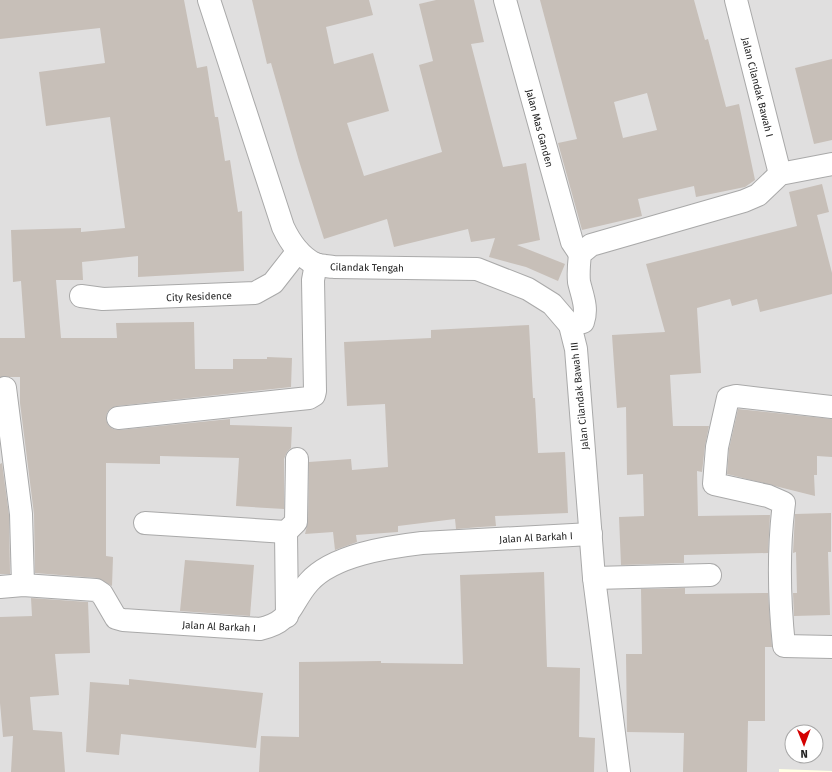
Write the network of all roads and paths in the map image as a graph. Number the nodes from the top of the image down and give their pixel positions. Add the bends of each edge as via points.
1 (209, 0) edge
2 (505, 0) edge
3 (736, 0) edge
4 (832, 164) edge
5 (780, 174) junction
6 (298, 251) junction
7 (580, 254) junction
8 (316, 264) junction
9 (81, 296) dead end
10 (570, 325) junction
11 (5, 388) dead end
12 (832, 407) edge
13 (5, 416) edge
14 (118, 418) dead end
15 (297, 459) dead end
16 (145, 523) dead end
17 (286, 532) junction
18 (591, 534) junction
19 (710, 575) dead end
20 (594, 578) junction
21 (23, 585) junction
22 (0, 587) edge
23 (287, 616) junction
24 (832, 647) edge
25 (619, 772) edge

1 - 6 street, Cilandak Tengah via 283,227 290,243
2 - 7 street, Jalan Mas Ganden via 572,242
3 - 5 street, Jalan Cilandak Bawah I
4 - 5 street
5 - 7 street via 758,195 744,201 591,245
6 - 8 street, Cilandak Tengah
6 - 9 street, City Residence via 273,283 255,293 103,299
7 - 10 street via 579,280 586,313 583,322
8 - 10 street, Cilandak Tengah via 334,267 477,269 528,289 552,304
8 - 14 street via 313,280 314,395 309,398
10 - 18 street, Jalan Cilandak Bawah III via 576,349
11 - 13 street
12 - 24 street via 736,396 728,398 717,447 714,484 768,496 784,503 780,575 784,646
13 - 21 street via 21,514
15 - 17 street via 297,517 294,526
16 - 17 street
17 - 23 street
18 - 20 street, Jalan Cilandak Bawah III
18 - 23 street, Jalan Al Barkah I via 422,543 354,556 324,571 309,582
19 - 20 street
20 - 25 street, Jalan Cilandak Bawah III
21 - 22 street, Jalan Al Barkah I
21 - 23 street, Jalan Al Barkah I via 99,591 116,618 123,620 260,629 269,627

